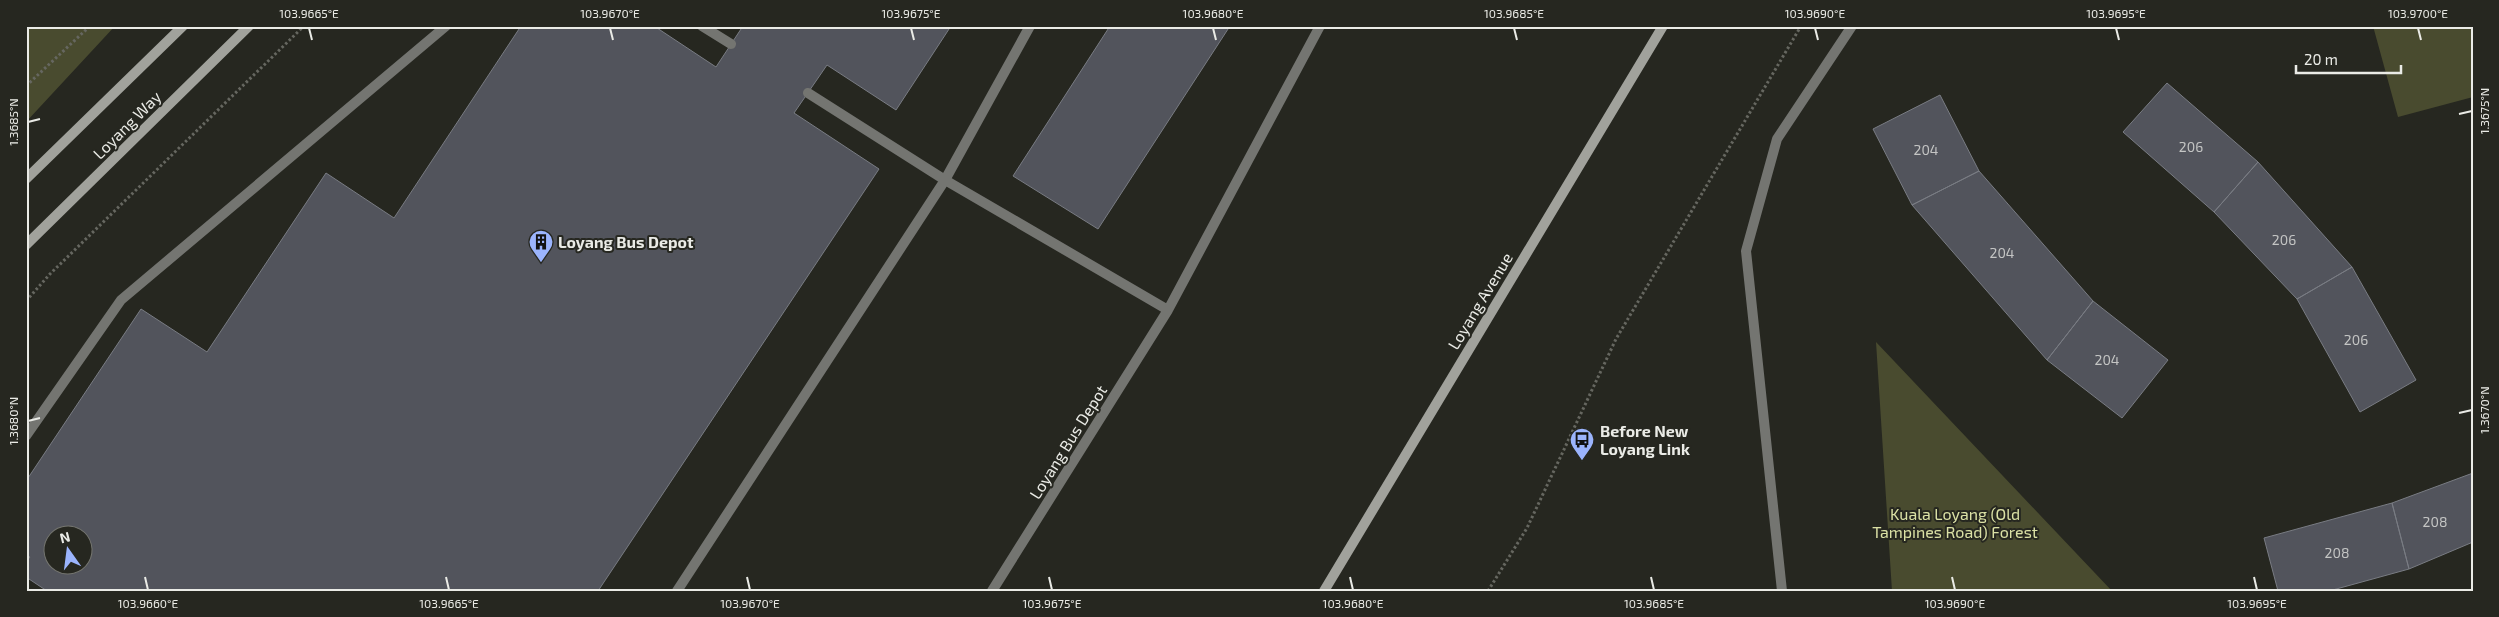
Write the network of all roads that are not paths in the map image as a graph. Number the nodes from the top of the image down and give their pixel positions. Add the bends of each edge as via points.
1 (183, 26) edge
2 (249, 26) edge
3 (446, 26) edge
4 (702, 26) edge
5 (1030, 26) edge
6 (1320, 26) edge
7 (1663, 26) edge
8 (1852, 26) edge
9 (731, 44) dead end
10 (808, 93) dead end
11 (26, 179) edge
12 (945, 180) junction
13 (26, 246) edge
14 (1168, 310) junction
15 (26, 436) edge
16 (677, 591) edge
17 (992, 591) edge
18 (1324, 591) edge
19 (1782, 591) edge

1 - 11 street, Loyang Way
2 - 13 street, Loyang Way
3 - 15 lane via 121,300
4 - 9 lane
5 - 12 lane
6 - 14 lane, Loyang Bus Depot
7 - 18 street, Loyang Avenue
8 - 19 lane via 1777,139 1746,250
10 - 12 lane
12 - 14 lane
12 - 16 lane
14 - 17 lane, Loyang Bus Depot

